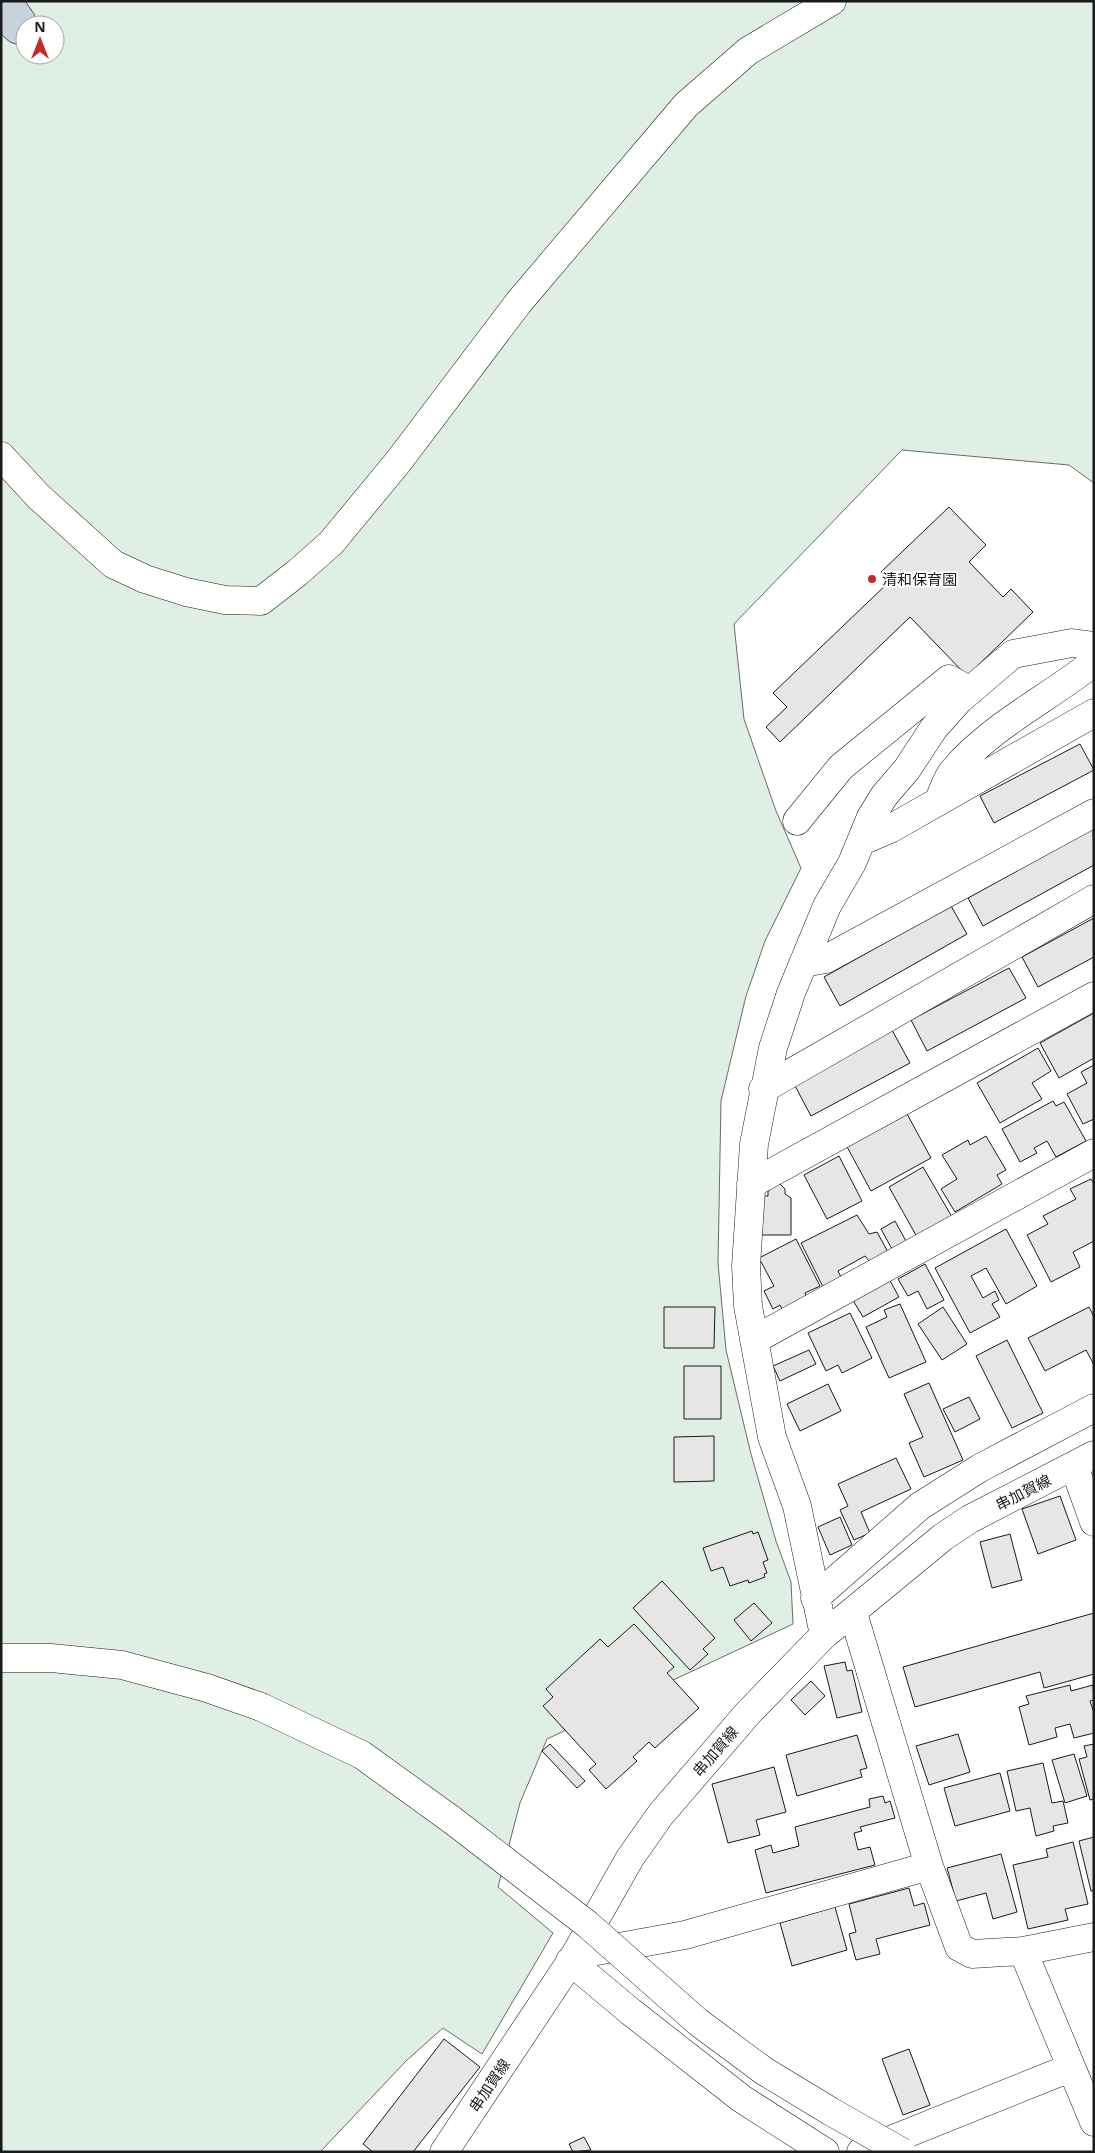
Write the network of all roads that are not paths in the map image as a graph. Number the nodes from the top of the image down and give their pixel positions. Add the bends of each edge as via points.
1 (832, 1) edge
2 (1, 456) edge
3 (1094, 646) edge
4 (1094, 662) edge
5 (970, 691) junction
6 (1094, 713) edge
7 (938, 802) junction
8 (1094, 813) edge
9 (797, 821) dead end
10 (862, 841) junction
11 (1094, 900) edge
12 (803, 963) junction
13 (1094, 996) edge
14 (763, 1089) junction
15 (1094, 1153) edge
16 (751, 1184) junction
17 (754, 1340) junction
18 (1094, 1408) edge
19 (1084, 1460) edge
20 (1094, 1522) edge
21 (816, 1598) junction
22 (853, 1613) junction
23 (824, 1635) junction
24 (1, 1658) edge
25 (928, 1866) junction
26 (1094, 1936) edge
27 (1022, 1951) junction
28 (573, 1958) junction
29 (1070, 2068) junction
30 (1094, 2122) edge
31 (444, 2152) edge
32 (825, 2152) edge
33 (861, 2152) edge
34 (902, 2152) edge

1 - 2 street via 748,51 686,105 519,302 398,462 331,543 261,601 224,600 186,592 145,579 113,564 39,497
3 - 5 street via 1072,643 1013,654
4 - 7 street via 1064,686 996,730 952,772
5 - 9 street via 949,679 841,766
5 - 10 street via 934,728 907,769 884,796
6 - 7 street
7 - 10 street
8 - 12 street via 826,959
10 - 12 street via 827,906
11 - 14 street
12 - 14 street via 773,1048
13 - 16 street
14 - 16 street
15 - 17 street
16 - 17 street via 746,1266
17 - 21 street via 772,1437 797,1506
18 - 21 street via 980,1468 920,1506
19 - 20 street
19 - 22 street, 串加賀線 via 970,1519 896,1574
21 - 23 street
22 - 23 street, 串加賀線
22 - 25 street
23 - 28 street, 串加賀線 via 749,1712 661,1814 630,1858
24 - 34 street, bridge via 51,1658 122,1665 207,1688 252,1703 362,1756 588,1924 698,2022 764,2071
25 - 27 street via 959,1948 972,1954
25 - 28 street via 685,1935
26 - 27 street
27 - 29 street
28 - 31 street, 串加賀線
28 - 32 street via 631,2012 742,2099
29 - 30 street
29 - 33 street

